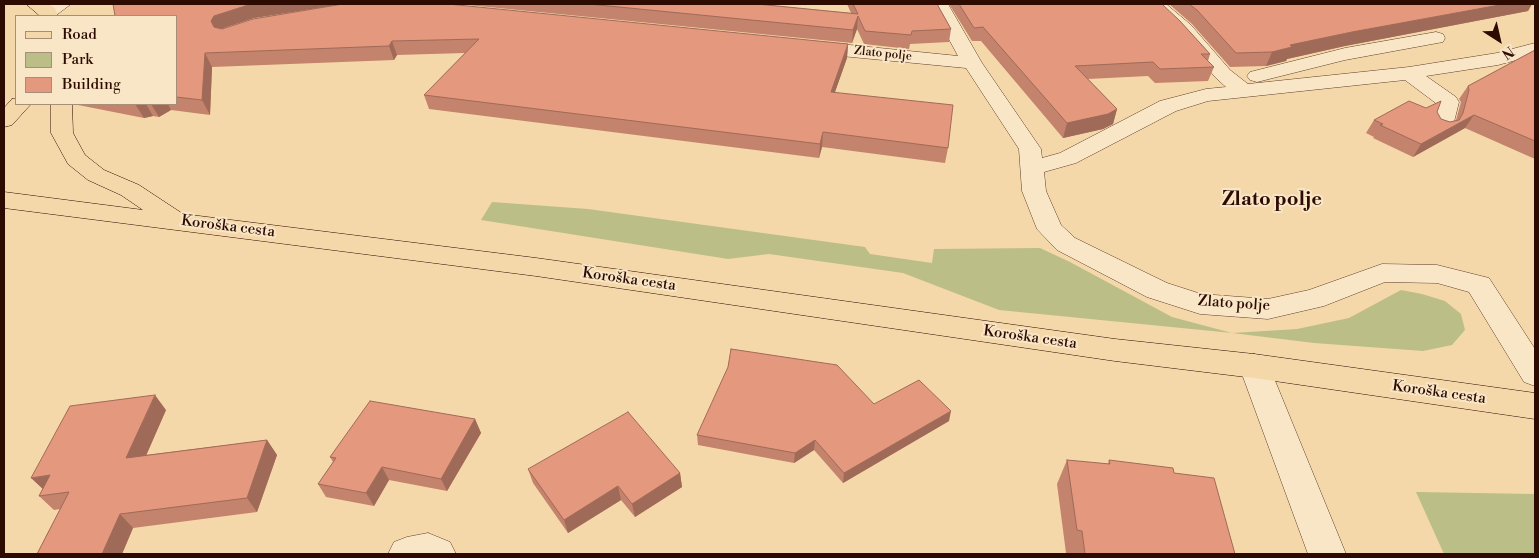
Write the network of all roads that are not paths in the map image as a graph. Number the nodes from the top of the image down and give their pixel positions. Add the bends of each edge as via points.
1 (939, 4) edge
2 (1156, 4) edge
3 (1436, 38) dead end
4 (794, 46) edge
5 (1535, 49) edge
6 (972, 63) junction
7 (1410, 73) junction
8 (1237, 87) junction
9 (19, 105) edge
10 (61, 105) edge
11 (4, 120) edge
12 (1442, 126) edge
13 (1032, 168) junction
14 (4, 200) edge
15 (180, 221) junction
16 (1254, 366) junction
17 (1535, 374) edge
18 (1535, 406) edge
19 (407, 554) edge
20 (437, 554) edge
21 (1327, 554) edge

1 - 6 street, Zlato polje
2 - 8 street via 1184,29
3 - 8 street via 1345,54 1263,74
4 - 6 street, Zlato polje
5 - 7 street via 1498,59
6 - 13 street, Zlato polje via 1030,149
7 - 8 street via 1302,86
7 - 12 street via 1448,102
8 - 13 street via 1168,106 1068,158
9 - 11 main road
10 - 15 main road via 62,133 76,159 96,175 130,190
13 - 17 street, Zlato polje via 1034,190 1050,229 1066,244 1157,290 1200,304 1268,310 1314,299 1382,272 1437,274 1479,285
14 - 15 main road, Koroška cesta
15 - 16 main road, Koroška cesta
16 - 18 main road, Koroška cesta
16 - 21 street
19 - 20 street via 428,550

